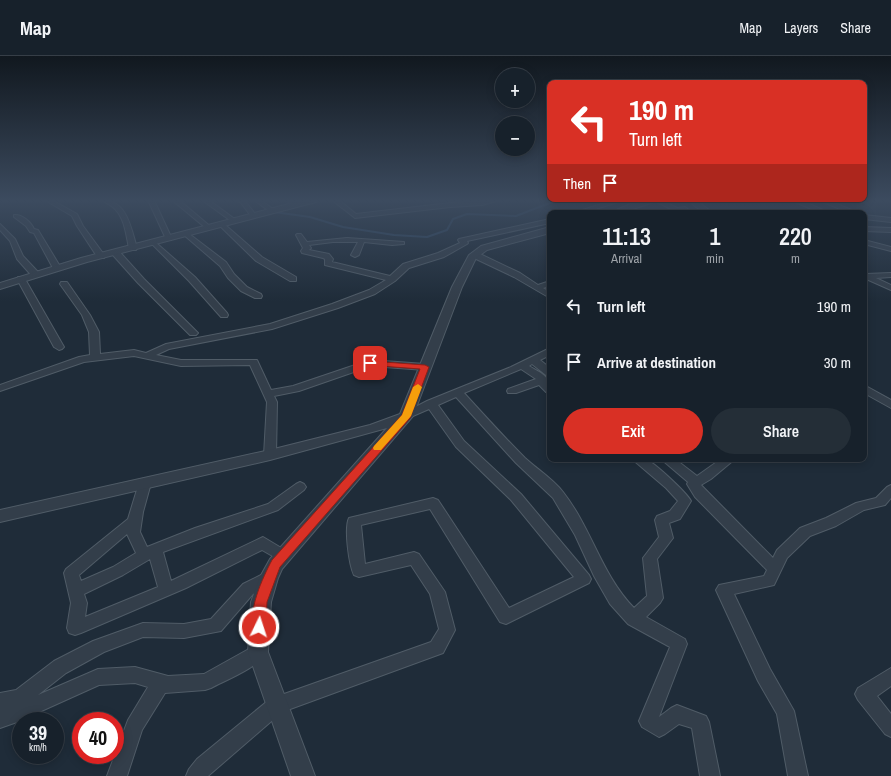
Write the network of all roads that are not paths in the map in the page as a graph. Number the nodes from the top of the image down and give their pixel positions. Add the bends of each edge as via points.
1 (7, 234) edge
2 (38, 234) edge
3 (85, 234) edge
4 (129, 234) edge
5 (167, 234) edge
6 (186, 234) joint
7 (231, 234) edge
8 (491, 234) edge
9 (537, 234) edge
10 (300, 235) dead end
11 (169, 239) junction
12 (362, 240) junction
13 (154, 243) junction
14 (402, 243) dead end
15 (867, 243) edge
16 (305, 244) junction
17 (889, 247) edge
18 (133, 248) junction
19 (115, 252) junction
20 (355, 255) dead end
21 (475, 255) junction
22 (101, 256) junction
23 (58, 268) junction
24 (35, 274) junction
25 (891, 275) edge
26 (867, 276) edge
27 (867, 277) edge
28 (21, 279) junction
29 (293, 279) dead end
30 (392, 279) junction
31 (879, 282) junction
32 (64, 284) dead end
33 (547, 284) edge
34 (867, 284) edge
35 (0, 286) edge
36 (537, 288) junction
37 (891, 288) edge
38 (547, 294) edge
39 (258, 296) dead end
40 (224, 315) dead end
41 (193, 333) dead end
42 (59, 347) dead end
43 (547, 353) edge
44 (146, 356) junction
45 (95, 357) junction
46 (533, 360) junction
47 (523, 366) junction
48 (425, 367) junction
49 (547, 376) edge
50 (0, 388) edge
51 (547, 388) edge
52 (867, 390) edge
53 (512, 391) dead end
54 (457, 392) junction
55 (269, 394) junction
56 (430, 403) junction
57 (891, 405) edge
58 (406, 416) junction
59 (270, 455) junction
60 (642, 462) edge
61 (671, 462) edge
62 (722, 462) edge
63 (145, 482) junction
64 (697, 482) junction
65 (300, 487) dead end
66 (891, 490) edge
67 (0, 516) edge
68 (134, 522) junction
69 (149, 553) junction
70 (283, 556) junction
71 (775, 569) junction
72 (269, 577) junction
73 (166, 590) junction
74 (75, 591) junction
75 (634, 620) junction
76 (258, 652) junction
77 (891, 676) edge
78 (161, 683) junction
79 (0, 702) edge
80 (276, 705) junction
81 (0, 719) edge
82 (891, 728) edge
83 (117, 776) edge
84 (196, 776) edge
85 (303, 776) edge
86 (710, 776) edge
87 (798, 776) edge

1 - 24 street via 13,240 20,257
2 - 23 street
3 - 22 street
4 - 18 street
5 - 11 street
6 - 11 street
6 - 39 street via 223,264 244,289
7 - 29 street via 259,259
8 - 30 street via 461,240 465,243 441,255 406,266
9 - 21 street via 484,248
10 - 16 street
11 - 13 street
12 - 14 street via 387,244
12 - 16 street via 326,240
12 - 20 street
13 - 18 street
13 - 40 street via 192,279
15 - 17 street
16 - 30 street via 305,251 326,256 329,259 328,263
18 - 19 street
19 - 22 street
19 - 41 street
21 - 36 street
21 - 48 street via 457,287
22 - 23 street
23 - 24 street
24 - 28 street
25 - 26 street
27 - 31 street
28 - 35 street
28 - 42 street
30 - 44 street via 372,292 294,320 166,347
31 - 34 street
31 - 37 street
32 - 45 street via 86,315 94,332
33 - 36 street
36 - 38 street
43 - 46 street
44 - 45 street via 134,353
44 - 55 street via 181,363 254,362
45 - 50 street via 82,359
46 - 47 street
46 - 49 street
47 - 49 street
47 - 54 street
48 - 55 street via 370,363
48 - 58 street
49 - 51 street via 544,385
49 - 53 street
52 - 57 street
54 - 56 street
54 - 75 street via 520,460 558,495 615,599
55 - 59 street via 272,402
56 - 58 street
56 - 80 street via 460,444 516,497 584,579 506,617 433,503 354,522 359,571 414,558 437,592 447,630 437,648
58 - 59 street via 374,428
58 - 70 street
59 - 63 street
60 - 75 street via 685,501 675,515 662,520 666,538 650,558 655,598
61 - 64 street
62 - 64 street
63 - 67 street
63 - 68 street
64 - 71 street via 693,484 700,494
65 - 69 street via 273,507
66 - 71 street via 880,502 861,506 805,532 782,554
68 - 69 street via 133,532
68 - 74 street via 71,573
69 - 73 street
69 - 74 street
70 - 72 street
70 - 73 street via 263,543
71 - 87 street via 769,581 724,590 764,676 785,711
72 - 76 street via 261,602
72 - 79 street via 248,589 215,626 184,631 144,630 99,646 60,667 20,698
73 - 74 street via 75,628 79,602
75 - 86 street via 679,644 648,721 659,728 677,714 700,722
76 - 78 street via 205,682 168,685
76 - 80 street
77 - 82 street via 864,694
78 - 81 street via 135,675 98,677
78 - 83 street via 134,726
80 - 84 street via 204,766
80 - 85 street

